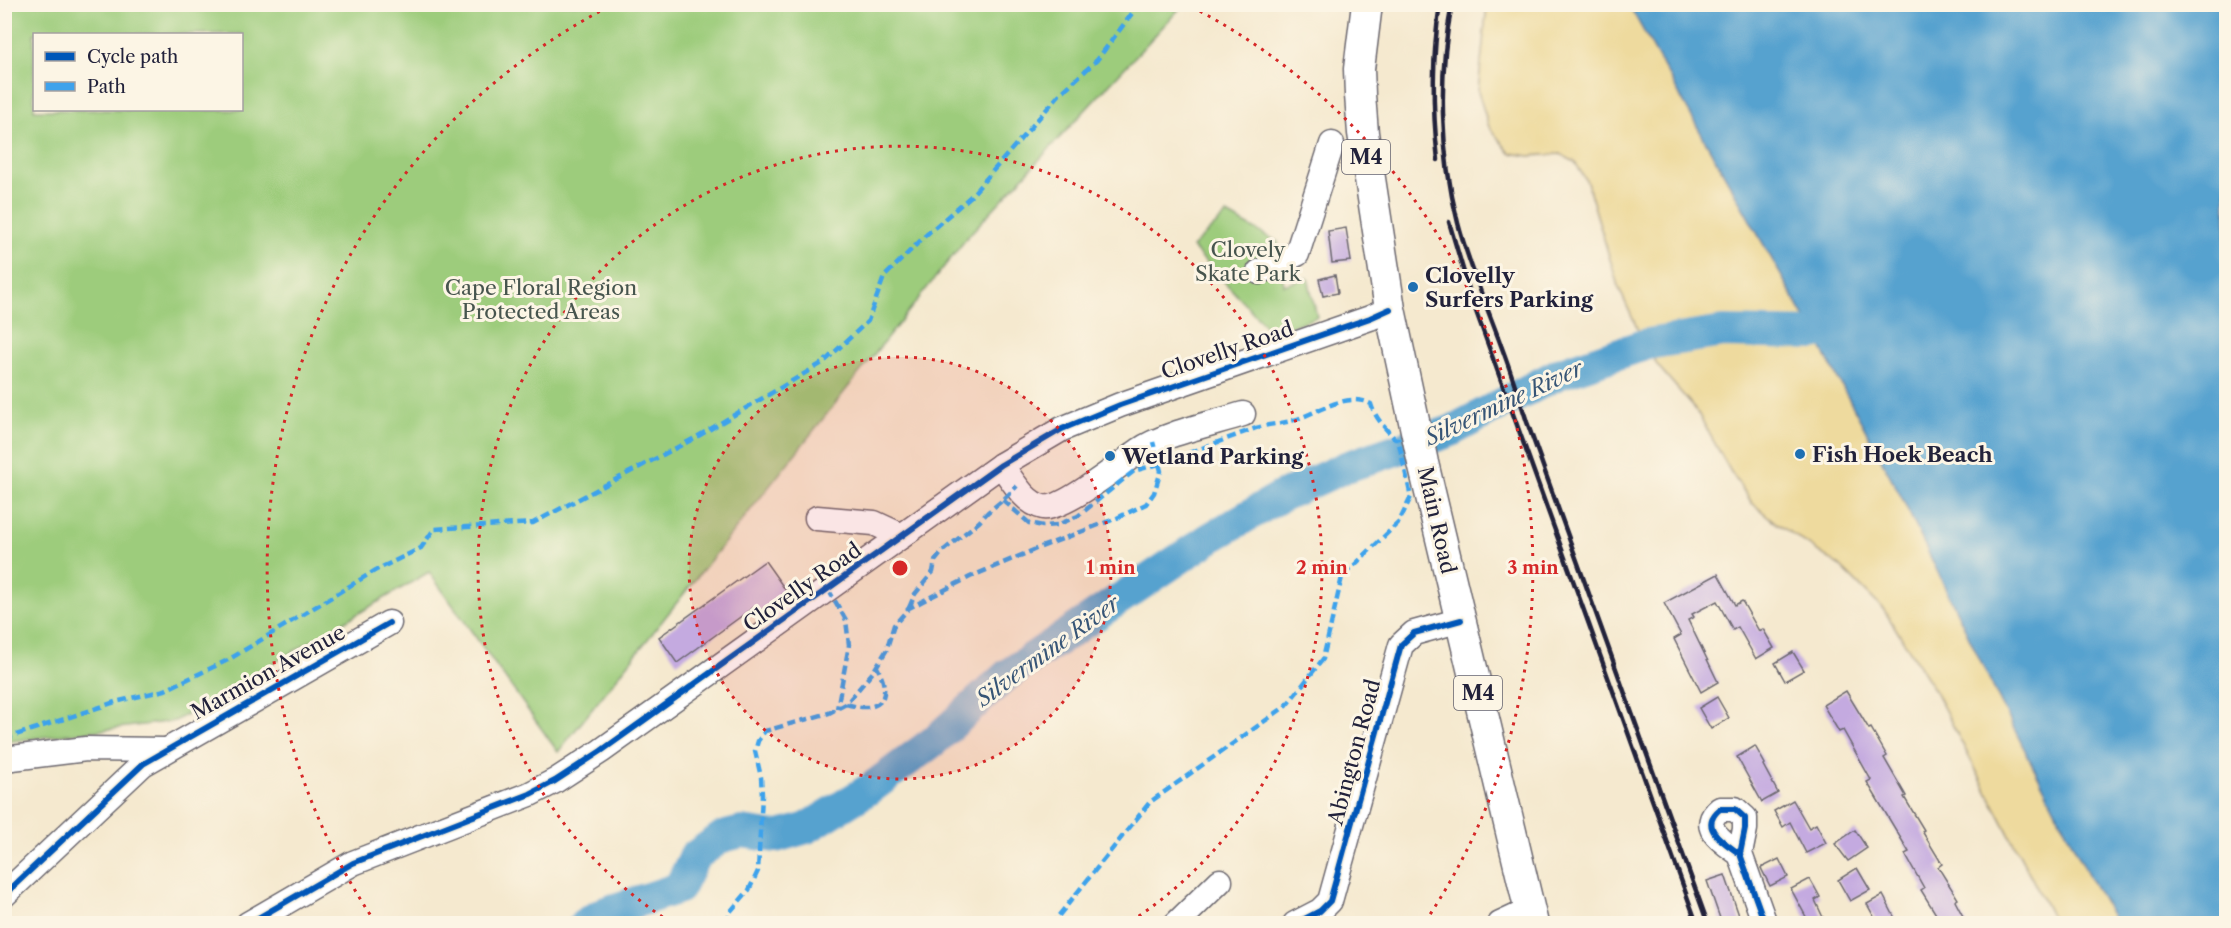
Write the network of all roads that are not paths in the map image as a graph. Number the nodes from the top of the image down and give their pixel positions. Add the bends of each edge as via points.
1 (1367, 4) edge
2 (1332, 144) dead end
3 (1259, 272) dead end
4 (1390, 309) junction
5 (1243, 414) dead end
6 (1001, 465) junction
7 (817, 518) dead end
8 (902, 536) junction
9 (1461, 620) junction
10 (389, 623) dead end
11 (164, 750) junction
12 (4, 759) edge
13 (1740, 854) dead end
14 (1220, 881) dead end
15 (4, 896) edge
16 (1531, 917) edge
17 (1299, 922) edge
18 (248, 924) edge
19 (1176, 924) edge
20 (1500, 924) edge
21 (1765, 924) edge

1 - 4 main road, Main Road / M4 via 1360,95
2 - 3 street via 1299,251
4 - 6 street, Clovelly Road via 1110,409 1062,429
4 - 9 main road, Main Road / M4
5 - 6 street via 1153,442 1109,474 1062,503 1048,507 1031,501
6 - 8 street, Clovelly Road
7 - 8 street via 874,523
8 - 18 street, Clovelly Road via 555,781 353,863
9 - 16 main road, Main Road / M4
9 - 17 street, Abington Road via 1414,633 1398,650 1330,901
10 - 11 street, Marmion Avenue
11 - 12 street via 86,749
11 - 15 street, Marmion Avenue via 139,766
13 - 21 street
14 - 19 street
16 - 20 street

